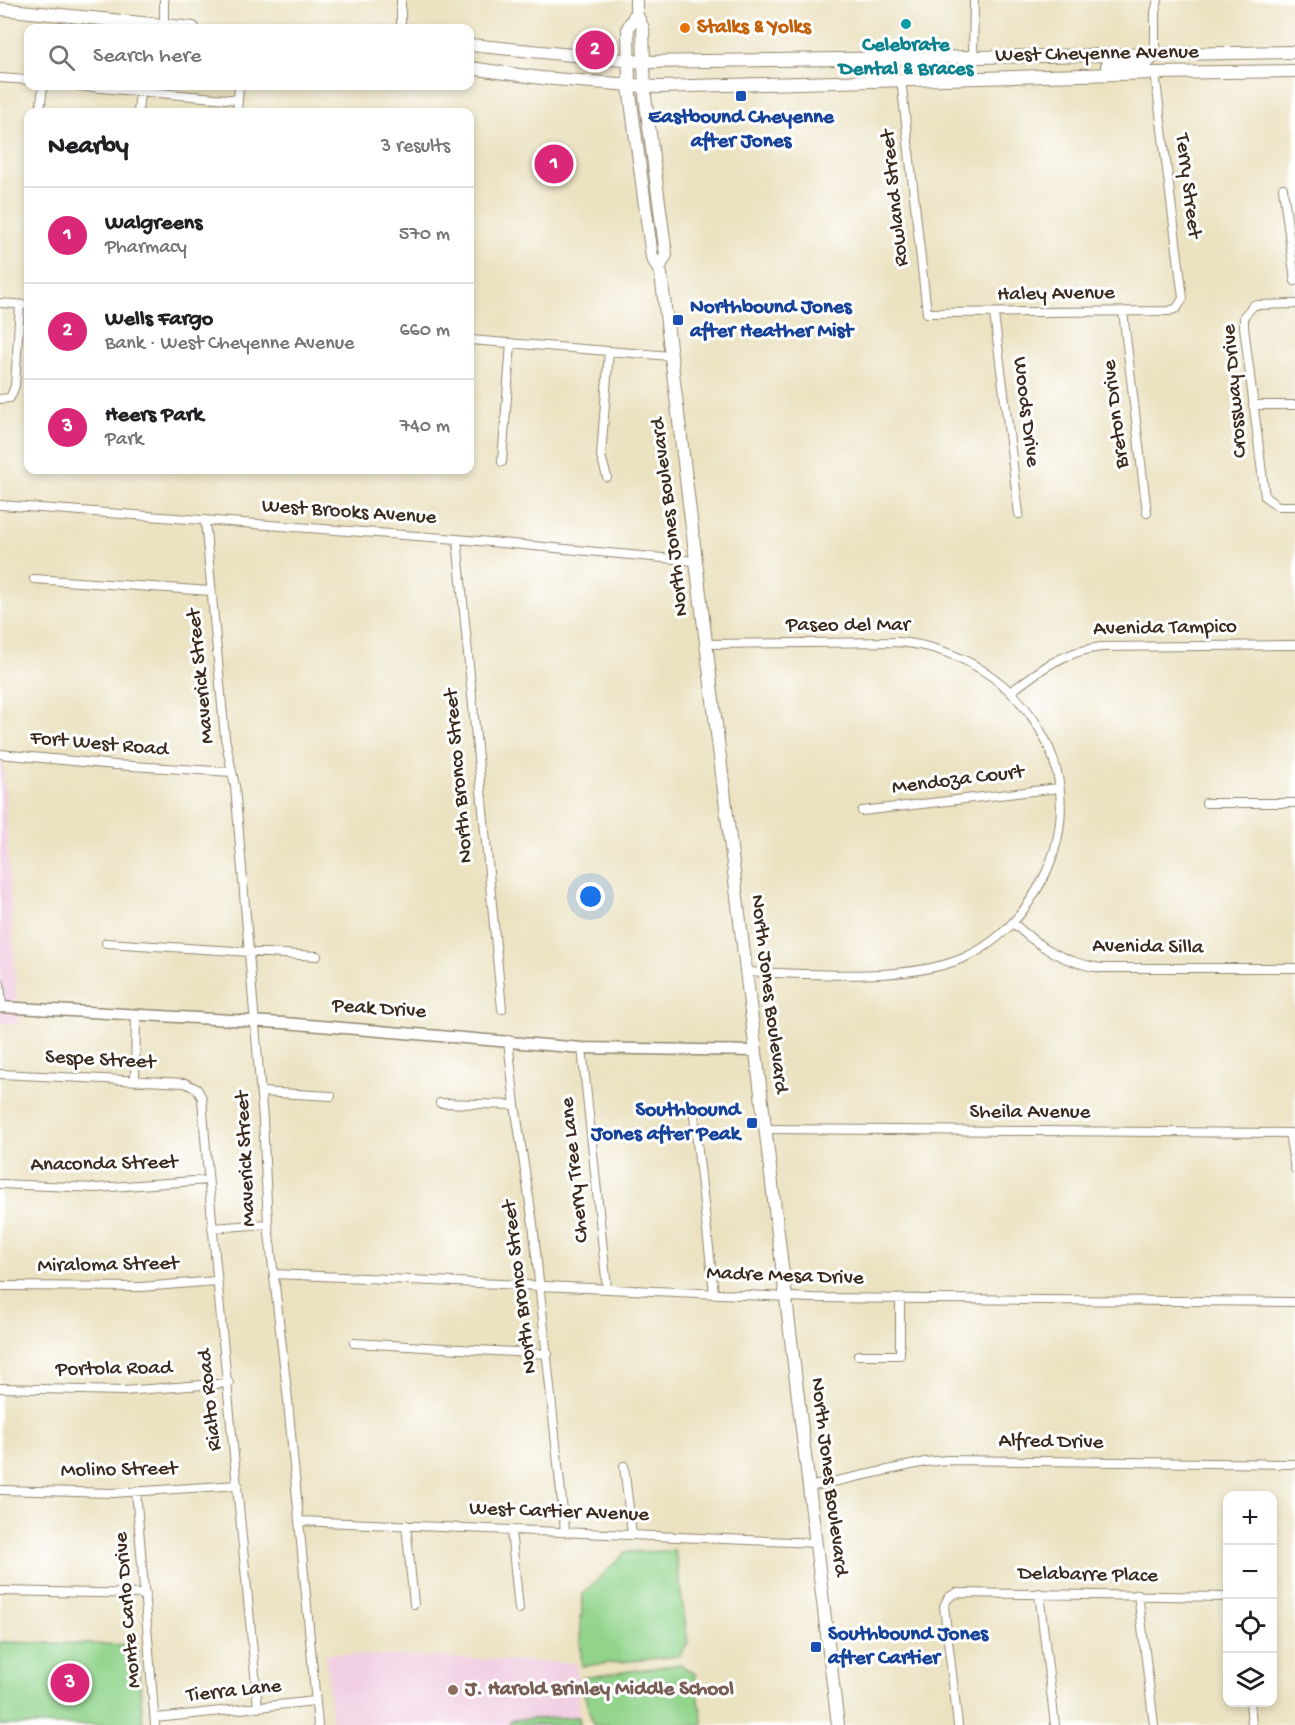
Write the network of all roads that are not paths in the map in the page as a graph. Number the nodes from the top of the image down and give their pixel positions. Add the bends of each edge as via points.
1 (164, 0) edge
2 (401, 0) edge
3 (974, 0) edge
4 (1158, 0) edge
5 (636, 6) edge
6 (0, 9) edge
7 (145, 24) edge
8 (164, 24) edge
9 (401, 24) edge
10 (474, 45) edge
11 (1279, 52) junction
12 (1295, 52) edge
13 (1155, 54) junction
14 (973, 58) junction
15 (628, 61) junction
16 (643, 62) junction
17 (474, 68) edge
18 (1295, 71) edge
19 (1155, 72) junction
20 (1047, 75) junction
21 (0, 78) edge
22 (901, 79) junction
23 (24, 80) edge
24 (629, 87) junction
25 (644, 87) junction
26 (43, 90) edge
27 (120, 90) edge
28 (239, 90) edge
29 (140, 92) junction
30 (238, 100) junction
31 (40, 108) edge
32 (138, 108) edge
33 (237, 108) edge
34 (1283, 188) dead end
35 (659, 268) junction
36 (1295, 281) edge
37 (0, 303) edge
38 (1182, 303) joint
39 (1295, 304) edge
40 (24, 305) edge
41 (1123, 312) junction
42 (927, 313) joint
43 (994, 314) junction
44 (474, 340) edge
45 (511, 343) junction
46 (609, 351) junction
47 (671, 356) junction
48 (0, 399) edge
49 (1253, 405) junction
50 (1295, 405) edge
51 (502, 462) dead end
52 (607, 477) dead end
53 (0, 505) edge
54 (1295, 506) edge
55 (1147, 513) dead end
56 (1019, 514) dead end
57 (205, 520) junction
58 (457, 539) junction
59 (695, 561) junction
60 (34, 579) dead end
61 (211, 591) junction
62 (705, 644) junction
63 (1295, 645) edge
64 (1012, 691) junction
65 (0, 754) edge
66 (231, 772) junction
67 (1059, 788) junction
68 (1206, 803) dead end
69 (1295, 803) edge
70 (862, 810) dead end
71 (1013, 923) junction
72 (106, 943) dead end
73 (250, 952) junction
74 (317, 956) dead end
75 (1295, 968) edge
76 (745, 972) junction
77 (0, 983) edge
78 (1, 1007) edge
79 (502, 1009) dead end
80 (136, 1015) junction
81 (255, 1021) junction
82 (508, 1040) junction
83 (582, 1048) junction
84 (755, 1051) junction
85 (0, 1074) edge
86 (135, 1081) junction
87 (197, 1089) joint
88 (261, 1092) junction
89 (331, 1096) dead end
90 (440, 1103) dead end
91 (514, 1105) junction
92 (694, 1115) dead end
93 (765, 1129) junction
94 (1292, 1133) edge
95 (1295, 1169) edge
96 (208, 1180) junction
97 (0, 1184) edge
98 (268, 1224) junction
99 (212, 1228) junction
100 (274, 1274) junction
101 (216, 1281) junction
102 (539, 1285) junction
103 (0, 1286) edge
104 (607, 1288) junction
105 (714, 1293) junction
106 (786, 1296) junction
107 (900, 1299) junction
108 (1295, 1302) edge
109 (354, 1344) dead end
110 (548, 1354) junction
111 (858, 1355) dead end
112 (229, 1383) junction
113 (0, 1388) edge
114 (1295, 1464) edge
115 (624, 1466) dead end
116 (238, 1485) junction
117 (809, 1487) junction
118 (0, 1490) edge
119 (136, 1491) junction
120 (299, 1521) junction
121 (406, 1525) junction
122 (511, 1530) junction
123 (565, 1531) junction
124 (632, 1534) junction
125 (816, 1543) junction
126 (0, 1591) edge
127 (1039, 1593) junction
128 (146, 1594) junction
129 (1138, 1594) junction
130 (1223, 1597) edge
131 (414, 1604) dead end
132 (519, 1609) dead end
133 (315, 1701) junction
134 (1250, 1707) edge
135 (258, 1708) junction
136 (156, 1721) edge
137 (318, 1725) edge
138 (838, 1725) edge
139 (958, 1725) edge
140 (1055, 1725) edge
141 (1154, 1725) edge
142 (1252, 1725) edge

1 - 8 street
2 - 9 street
3 - 14 street
4 - 13 street
5 - 15 main road, North Jones Boulevard via 628,28
5 - 16 main road, North Jones Boulevard via 643,28
6 - 7 main road
10 - 15 main road, West Cheyenne Avenue
11 - 12 main road, West Cheyenne Avenue
11 - 13 main road, West Cheyenne Avenue
11 - 19 main road via 1262,57 1163,62
13 - 14 main road, West Cheyenne Avenue
13 - 20 main road via 1147,63 1062,70
14 - 16 main road, West Cheyenne Avenue
15 - 16 main road, West Cheyenne Avenue
15 - 24 main road, North Jones Boulevard
16 - 25 main road, North Jones Boulevard
17 - 24 main road, West Cheyenne Avenue
18 - 19 main road, West Cheyenne Avenue
19 - 20 main road, West Cheyenne Avenue
19 - 38 street, Terry Street
20 - 22 main road, West Cheyenne Avenue
21 - 23 street
22 - 25 main road, West Cheyenne Avenue
22 - 42 street, Rowland Street
24 - 25 main road, West Cheyenne Avenue
24 - 35 main road, North Jones Boulevard via 652,257
25 - 35 main road, North Jones Boulevard via 666,255
26 - 31 street
27 - 29 street
28 - 30 street
29 - 30 street
29 - 32 street
30 - 33 street
34 - 36 street
35 - 47 main road, North Jones Boulevard
37 - 40 street
38 - 41 street, Haley Avenue via 1169,311
39 - 49 street, Crossway Drive via 1254,305 1244,316
40 - 48 street via 15,386 10,398
41 - 43 street, Haley Avenue
41 - 55 street, Breton Drive
42 - 43 street, Haley Avenue
43 - 56 street, Woods Drive
44 - 45 street
45 - 46 street
45 - 51 street
46 - 47 street
46 - 52 street via 601,456
47 - 59 main road, North Jones Boulevard
49 - 50 street
49 - 54 street, Crossway Drive via 1265,496 1278,506
53 - 57 street, West Brooks Avenue
57 - 58 street, West Brooks Avenue
57 - 61 street, Maverick Street
58 - 59 street, West Brooks Avenue
58 - 79 street, North Bronco Street
59 - 62 main road, North Jones Boulevard
60 - 61 street, Maverick Street
61 - 66 street, Maverick Street
62 - 64 street, Paseo del Mar via 919,644 955,654 992,674
62 - 76 main road, North Jones Boulevard
63 - 64 street, Avenida Tampico via 1082,650 1048,663
64 - 67 street, Paseo del Mar via 1035,721 1053,758
65 - 66 street, Fort West Road
66 - 73 street, Maverick Street
67 - 70 street, Mendoza Court
67 - 71 street, Paseo del Mar via 1056,847 1045,877
68 - 69 street
71 - 75 street, Avenida Silla via 1037,945 1083,966
71 - 76 street, Paseo del Mar via 972,954 926,970
72 - 73 street
73 - 74 street
73 - 81 street, Maverick Street
76 - 84 main road, North Jones Boulevard
77 - 78 street
78 - 80 street, Peak Drive
80 - 81 street, Peak Drive
80 - 86 street
81 - 82 street, Peak Drive
81 - 88 street, Maverick Street
82 - 83 street, Peak Drive
82 - 91 street, North Bronco Street
83 - 84 street, Peak Drive
83 - 104 street, Cherry Tree Lane
84 - 93 main road, North Jones Boulevard
85 - 86 street, Sespe Street
86 - 87 street, Sespe Street via 185,1083
87 - 96 street, Rialto Road via 202,1098
88 - 89 street
88 - 98 street, Maverick Street
90 - 91 street
91 - 102 street, North Bronco Street
92 - 105 street
93 - 94 street, Sheila Avenue
93 - 106 main road, North Jones Boulevard
94 - 95 street
96 - 97 street, Anaconda Street via 97,1188
96 - 99 street, Rialto Road
98 - 99 street
98 - 100 street, Maverick Street
99 - 101 street, Rialto Road
100 - 102 street, Madre Mesa Drive
100 - 120 street, Maverick Street
101 - 103 street, Miraloma Street via 141,1287
101 - 112 street, Rialto Road
102 - 104 street, Madre Mesa Drive
102 - 110 street, North Bronco Street
104 - 105 street, Madre Mesa Drive
105 - 106 street, Madre Mesa Drive
106 - 107 street, Madre Mesa Drive
106 - 117 main road, North Jones Boulevard
107 - 108 street, Madre Mesa Drive
107 - 111 street via 900,1355
109 - 110 street
110 - 123 street, North Bronco Street
112 - 113 street, Portola Road via 123,1391
112 - 116 street, Rialto Road
114 - 117 street, Alfred Drive via 948,1460
115 - 124 street
116 - 119 street, Molino Street
116 - 135 street, Rialto Road
117 - 125 main road, North Jones Boulevard
118 - 119 street, Molino Street
119 - 128 street, Monte Carlo Drive
120 - 121 street, West Cartier Avenue
120 - 133 street, Maverick Street
121 - 122 street, West Cartier Avenue
121 - 131 street
122 - 123 street, West Cartier Avenue
122 - 132 street
123 - 124 street, West Cartier Avenue
124 - 125 street, West Cartier Avenue
125 - 138 main road, North Jones Boulevard
126 - 128 street
127 - 129 street, Delabarre Place
127 - 139 street, Delabarre Place via 956,1593 948,1598 944,1606
127 - 140 street
128 - 136 street, Monte Carlo Drive
129 - 130 street, Delabarre Place
129 - 141 street
133 - 135 street, Tierra Lane
133 - 137 street, Maverick Street
134 - 142 street
135 - 136 street, Tierra Lane

